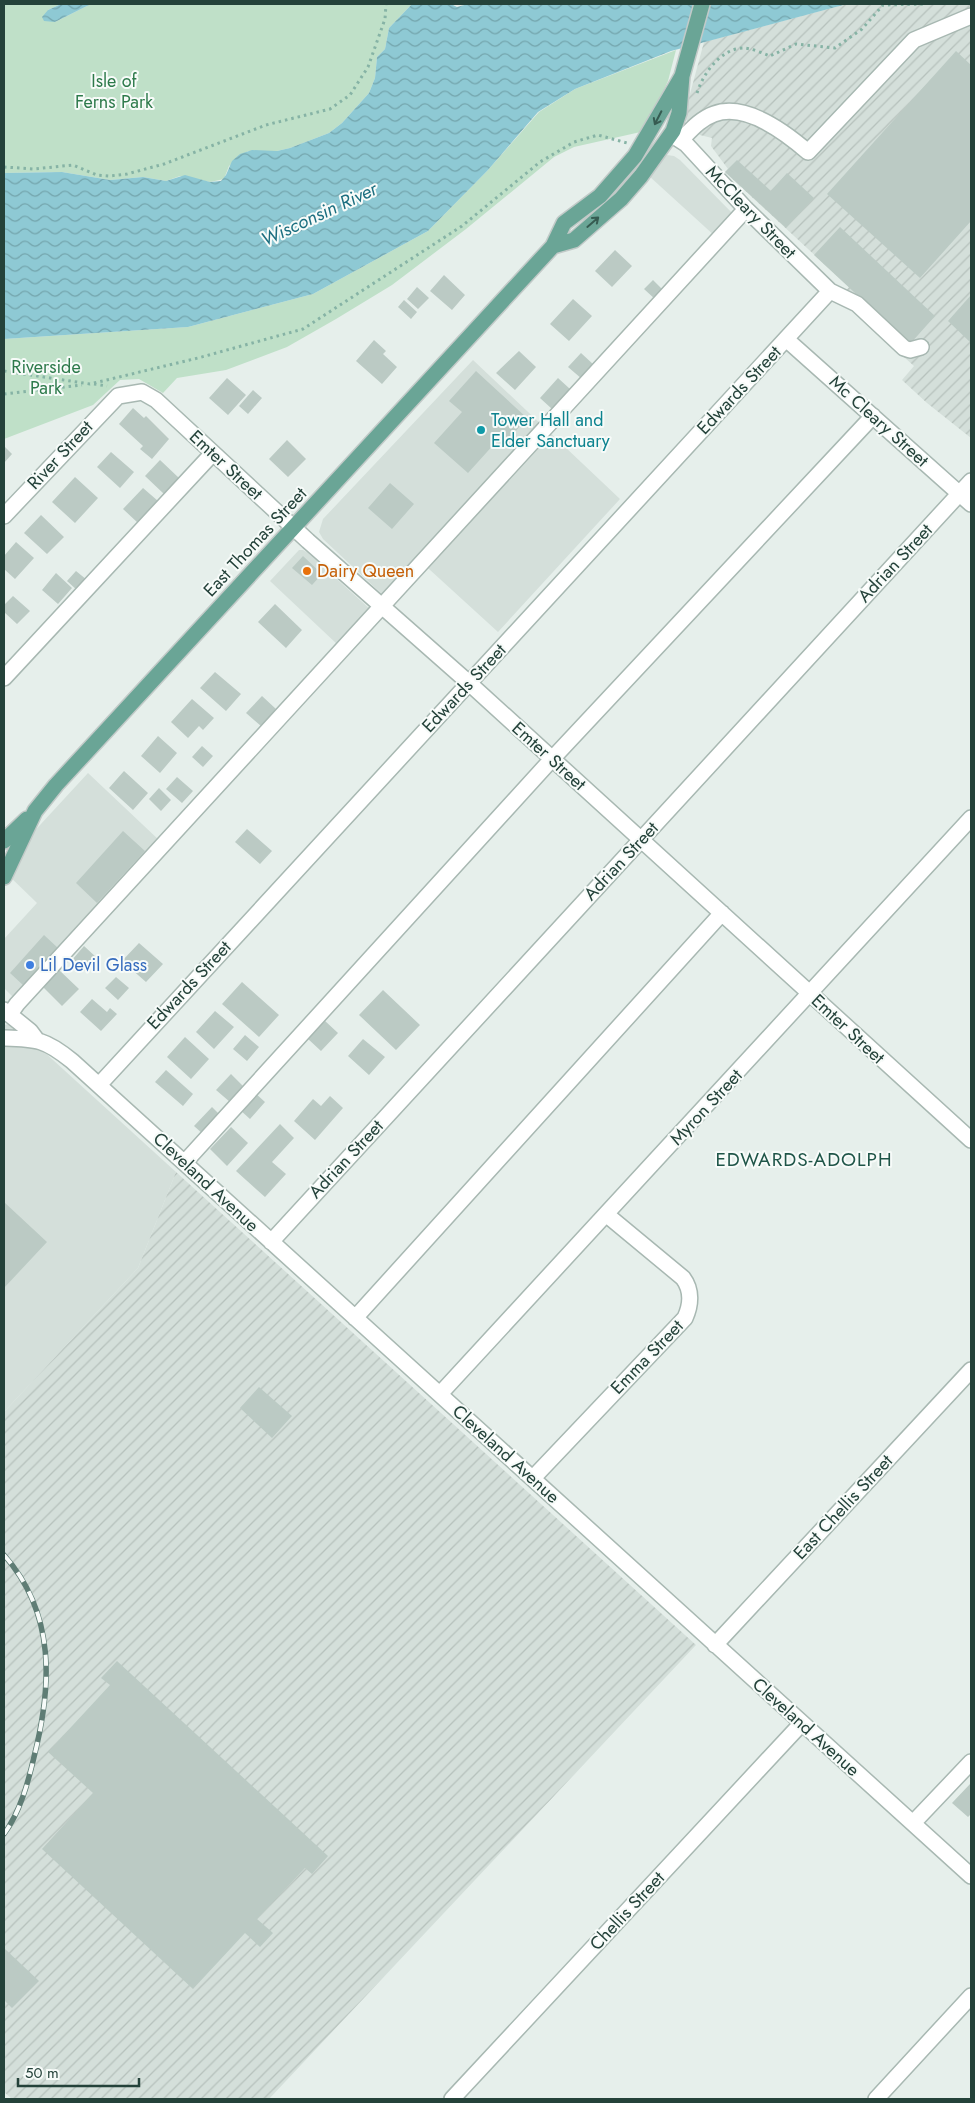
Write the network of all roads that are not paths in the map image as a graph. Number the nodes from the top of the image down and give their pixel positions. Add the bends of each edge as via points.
1 (702, 4) edge
2 (971, 16) edge
3 (682, 76) junction
4 (676, 137) junction
5 (746, 210) junction
6 (553, 246) junction
7 (830, 291) junction
8 (786, 339) junction
9 (921, 347) dead end
10 (118, 396) joint
11 (872, 416) junction
12 (213, 453) junction
13 (971, 481) edge
14 (960, 493) junction
15 (971, 504) edge
16 (4, 516) edge
17 (294, 528) junction
18 (381, 605) junction
19 (4, 678) edge
20 (469, 683) junction
21 (552, 759) junction
22 (36, 811) junction
23 (971, 818) edge
24 (641, 839) junction
25 (4, 840) edge
26 (4, 877) edge
27 (722, 914) junction
28 (810, 993) junction
29 (7, 1012) edge
30 (4, 1038) edge
31 (36, 1039) junction
32 (99, 1085) junction
33 (971, 1140) edge
34 (185, 1162) junction
35 (607, 1214) junction
36 (271, 1242) junction
37 (355, 1318) junction
38 (971, 1370) edge
39 (440, 1394) junction
40 (533, 1478) junction
41 (715, 1645) junction
42 (802, 1723) junction
43 (971, 1762) edge
44 (913, 1823) junction
45 (971, 1876) edge
46 (971, 1996) edge
47 (452, 2099) edge
48 (876, 2099) edge

1 - 3 main road
2 - 4 street via 914,40 808,152 769,123 727,111 701,120
3 - 4 main road, East Thomas Street
3 -> 6 main road, East Thomas Street via 636,156 600,196 564,224
4 - 5 street, McCleary Street
6 -> 4 main road, East Thomas Street via 574,240 621,199
5 - 7 street, McCleary Street
5 - 18 street
6 - 17 main road, East Thomas Street
7 - 8 street, Edwards Street
7 - 9 street, McCleary Street via 857,304 904,348 913,350
8 - 11 street, Mc Cleary Street
8 - 20 street, Edwards Street
10 - 12 street, Emter Street via 136,392 148,394
10 - 16 street, River Street
11 - 14 street, Mc Cleary Street
11 - 21 street
12 - 17 street, Emter Street
12 - 19 street
13 - 14 street, Adrian Street
14 - 15 street, Mc Cleary Street
14 - 24 street, Adrian Street
17 - 18 street, Emter Street
17 - 22 main road, East Thomas Street via 60,780
18 - 20 street, Emter Street
18 - 29 street
20 - 21 street, Emter Street
20 - 32 street, Edwards Street
21 - 24 street, Emter Street
21 - 34 street
22 - 25 main road
22 - 26 main road, East Thomas Street
23 - 28 street, Myron Street
24 - 27 street, Emter Street
24 - 36 street, Adrian Street
27 - 28 street, Emter Street
27 - 37 street
28 - 33 street, Emter Street
28 - 35 street, Myron Street
29 - 31 street, Cleveland Avenue
30 - 31 street, Cleveland Avenue
31 - 32 street, Cleveland Avenue via 61,1053
32 - 34 street, Cleveland Avenue
34 - 36 street, Cleveland Avenue
35 - 39 street, Myron Street
35 - 40 street, Emma Street via 683,1278 689,1290 689,1310 685,1318
36 - 37 street, Cleveland Avenue
37 - 39 street, Cleveland Avenue
38 - 41 street, East Chellis Street
39 - 40 street, Cleveland Avenue
40 - 41 street, Cleveland Avenue
41 - 42 street, Cleveland Avenue
42 - 44 street, Cleveland Avenue
42 - 47 street, Chellis Street
43 - 44 street
44 - 45 street, Cleveland Avenue
46 - 48 street

